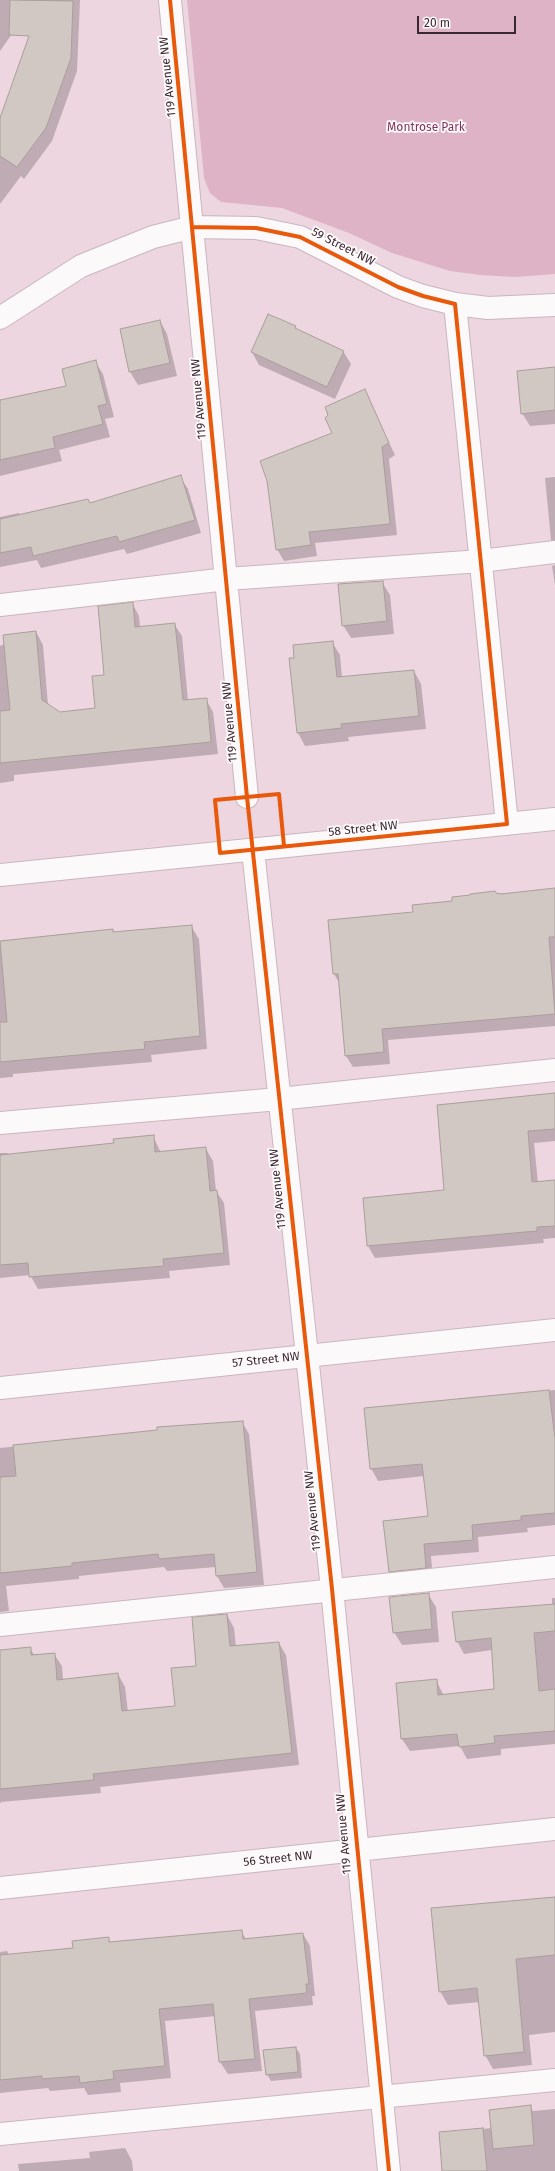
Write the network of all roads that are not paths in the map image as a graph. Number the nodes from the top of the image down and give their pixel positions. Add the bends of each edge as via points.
1 (170, 0) edge
2 (193, 227) junction
3 (455, 304) junction
4 (555, 305) edge
5 (0, 318) edge
6 (555, 552) edge
7 (481, 561) junction
8 (227, 579) junction
9 (0, 604) edge
10 (247, 797) dead end
11 (555, 819) edge
12 (507, 824) junction
13 (253, 850) junction
14 (0, 875) edge
15 (555, 1070) edge
16 (279, 1099) junction
17 (0, 1123) edge
18 (555, 1330) edge
19 (306, 1356) junction
20 (0, 1388) edge
21 (555, 1567) edge
22 (332, 1589) junction
23 (0, 1625) edge
24 (555, 1829) edge
25 (356, 1850) junction
26 (0, 1888) edge
27 (555, 2080) edge
28 (381, 2098) junction
29 (0, 2134) edge
30 (389, 2171) edge

1 - 2 street, 119 Avenue NW
2 - 3 street, 59 Street NW via 256,228 300,237 398,287
2 - 5 street, 59 Street NW via 153,236 81,266
2 - 8 street, 119 Avenue NW
3 - 4 street, 59 Street NW via 488,308
3 - 7 street
6 - 7 street
7 - 8 street
7 - 12 street
8 - 9 street
8 - 10 street, 119 Avenue NW
11 - 12 street, 58 Street NW
12 - 13 street, 58 Street NW
13 - 14 street, 58 Street NW
13 - 16 street, 119 Avenue NW
15 - 16 street
16 - 17 street
16 - 19 street, 119 Avenue NW
18 - 19 street, 57 Street NW
19 - 20 street, 57 Street NW
19 - 22 street, 119 Avenue NW
21 - 22 street
22 - 23 street
22 - 25 street, 119 Avenue NW
24 - 25 street, 56 Street NW
25 - 26 street, 56 Street NW
25 - 28 street, 119 Avenue NW
27 - 28 street
28 - 29 street
28 - 30 street, 119 Avenue NW

